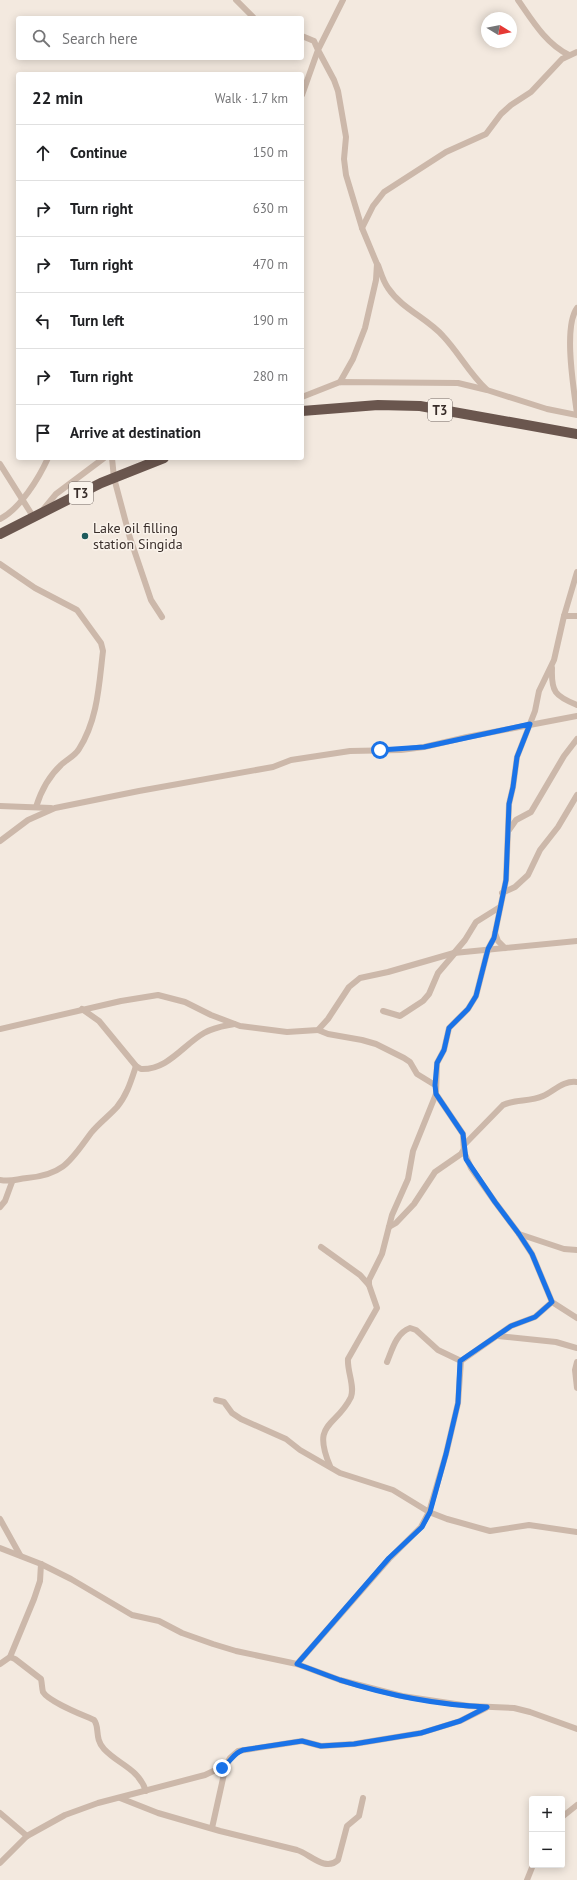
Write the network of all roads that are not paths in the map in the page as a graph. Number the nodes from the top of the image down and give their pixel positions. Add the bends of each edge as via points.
1 (236, 0) edge
2 (343, 0) edge
3 (518, 0) edge
4 (252, 16) edge
5 (304, 37) edge
6 (318, 50) junction
7 (577, 52) edge
8 (569, 55) junction
9 (304, 89) edge
10 (362, 228) junction
11 (377, 264) junction
12 (577, 308) edge
13 (340, 382) junction
14 (487, 390) junction
15 (304, 396) edge
16 (304, 412) edge
17 (577, 415) edge
18 (577, 434) edge
19 (47, 460) edge
20 (101, 460) edge
21 (112, 460) edge
22 (159, 460) edge
23 (0, 464) edge
24 (114, 478) junction
25 (22, 501) junction
26 (38, 515) junction
27 (0, 519) edge
28 (0, 534) edge
29 (0, 564) edge
30 (577, 572) edge
31 (564, 616) junction
32 (577, 616) edge
33 (162, 617) dead end
34 (552, 666) junction
35 (577, 705) edge
36 (577, 716) edge
37 (530, 724) junction
38 (577, 739) edge
39 (577, 795) edge
40 (0, 806) edge
41 (36, 807) junction
42 (55, 808) junction
43 (508, 830) junction
44 (0, 841) edge
45 (502, 893) junction
46 (500, 907) junction
47 (495, 933) junction
48 (577, 941) edge
49 (505, 948) junction
50 (488, 949) junction
51 (455, 953) junction
52 (82, 1009) junction
53 (383, 1011) dead end
54 (234, 1024) junction
55 (0, 1029) edge
56 (318, 1030) junction
57 (136, 1066) junction
58 (577, 1082) edge
59 (435, 1085) junction
60 (436, 1094) junction
61 (464, 1147) junction
62 (0, 1180) edge
63 (12, 1182) junction
64 (0, 1207) edge
65 (389, 1227) junction
66 (519, 1234) junction
67 (322, 1247) dead end
68 (577, 1250) edge
69 (368, 1285) junction
70 (552, 1302) junction
71 (577, 1318) edge
72 (498, 1336) junction
73 (577, 1348) edge
74 (460, 1361) junction
75 (387, 1362) dead end
76 (577, 1362) edge
77 (577, 1388) edge
78 (216, 1400) dead end
79 (330, 1466) junction
80 (430, 1512) junction
81 (0, 1519) edge
82 (577, 1532) edge
83 (0, 1548) edge
84 (20, 1555) junction
85 (41, 1564) junction
86 (10, 1657) junction
87 (0, 1664) edge
88 (297, 1664) junction
89 (487, 1707) junction
90 (577, 1729) edge
91 (226, 1765) junction
92 (146, 1791) junction
93 (120, 1798) junction
94 (363, 1798) dead end
95 (577, 1806) edge
96 (0, 1813) edge
97 (565, 1815) edge
98 (212, 1828) junction
99 (28, 1836) junction
100 (0, 1863) edge
101 (531, 1868) edge
102 (526, 1880) edge

1 - 4 street
2 - 6 street
3 - 8 street via 532,22 557,47
5 - 6 street via 314,41
6 - 9 street
6 - 10 street via 334,80 341,102 346,137 346,175
7 - 8 street
8 - 10 street via 562,59 531,92 511,105 486,134 446,152 384,192
10 - 11 street
11 - 13 street via 365,328 353,359
11 - 14 street via 387,287 443,336
12 - 17 street via 574,311 570,339
13 - 14 street via 458,383
13 - 15 street
14 - 17 street via 524,403
16 - 18 highway, T3 via 378,405 420,406
19 - 25 street
20 - 26 street via 56,494
21 - 24 street
22 - 24 highway, T3
23 - 25 street
24 - 26 highway, T3
24 - 33 street via 130,538 151,600
25 - 26 street
25 - 27 street
26 - 28 highway, T3
29 - 41 street via 35,588 77,610 101,644 103,651 98,697 89,730 79,750 60,765 48,779
30 - 31 street
31 - 32 street
31 - 34 street
34 - 35 street via 552,685 555,692 561,698
34 - 37 street via 539,691
36 - 37 street
37 - 42 street via 424,747 350,751 291,760 273,767
37 - 43 street via 517,757 509,804
38 - 43 street via 530,812 516,820
39 - 45 street via 558,827 540,850 528,875 515,887
40 - 41 street
41 - 42 street
42 - 44 street via 28,820
43 - 45 street via 506,876
45 - 46 street
46 - 47 street
46 - 51 street via 476,922
47 - 49 street
47 - 50 street
48 - 49 street
49 - 50 street
50 - 51 street
50 - 59 street via 476,996 468,1009 449,1028 444,1050 437,1063
51 - 53 street via 441,968 423,1001 400,1016
51 - 56 street via 356,980 348,987
52 - 54 street via 158,995 185,1002
52 - 55 street
52 - 57 street via 99,1021
54 - 56 street via 287,1032
54 - 57 street via 213,1028 203,1033 168,1062 145,1069
56 - 59 street via 376,1044 410,1062 417,1074
57 - 63 street via 128,1091 117,1108 102,1121 72,1159 47,1176
58 - 61 street via 568,1082 542,1097 503,1105
59 - 60 street
60 - 61 street via 462,1132
60 - 65 street via 415,1144 405,1188
61 - 65 street via 461,1154 435,1172 414,1204
61 - 66 street via 471,1168
62 - 63 street
63 - 64 street
65 - 69 street via 382,1254
66 - 68 street via 557,1247
66 - 70 street via 532,1254
67 - 69 street via 360,1275
69 - 79 street via 377,1308 348,1359 347,1367 353,1394 350,1401 326,1427 325,1454
70 - 71 street
70 - 72 street via 535,1317 511,1326
72 - 73 street
72 - 74 street
74 - 75 street via 438,1350 416,1330 410,1328 397,1340
74 - 80 street via 458,1403
76 - 77 street
78 - 79 street via 224,1402 232,1413 241,1419 282,1437
79 - 80 street via 347,1476 393,1490
80 - 82 street via 490,1531 529,1525
80 - 88 street via 422,1527 389,1558
81 - 84 street
83 - 84 street
84 - 85 street
85 - 86 street via 40,1581
85 - 88 street via 132,1614 159,1621 182,1633 236,1651
86 - 87 street
86 - 92 street via 40,1679 46,1695 66,1708 94,1720 98,1740 104,1750 140,1777
88 - 89 street via 340,1680 402,1696
89 - 90 street via 514,1708
89 - 91 street via 460,1721 421,1733 354,1744 321,1746 302,1741 243,1750 230,1758
91 - 92 street via 205,1775
91 - 98 street
92 - 93 street
93 - 98 street via 158,1813
93 - 99 street via 65,1815
94 - 98 street via 359,1816 346,1826 338,1860 330,1865 297,1850
95 - 97 street
96 - 99 street
99 - 100 street
101 - 102 street

